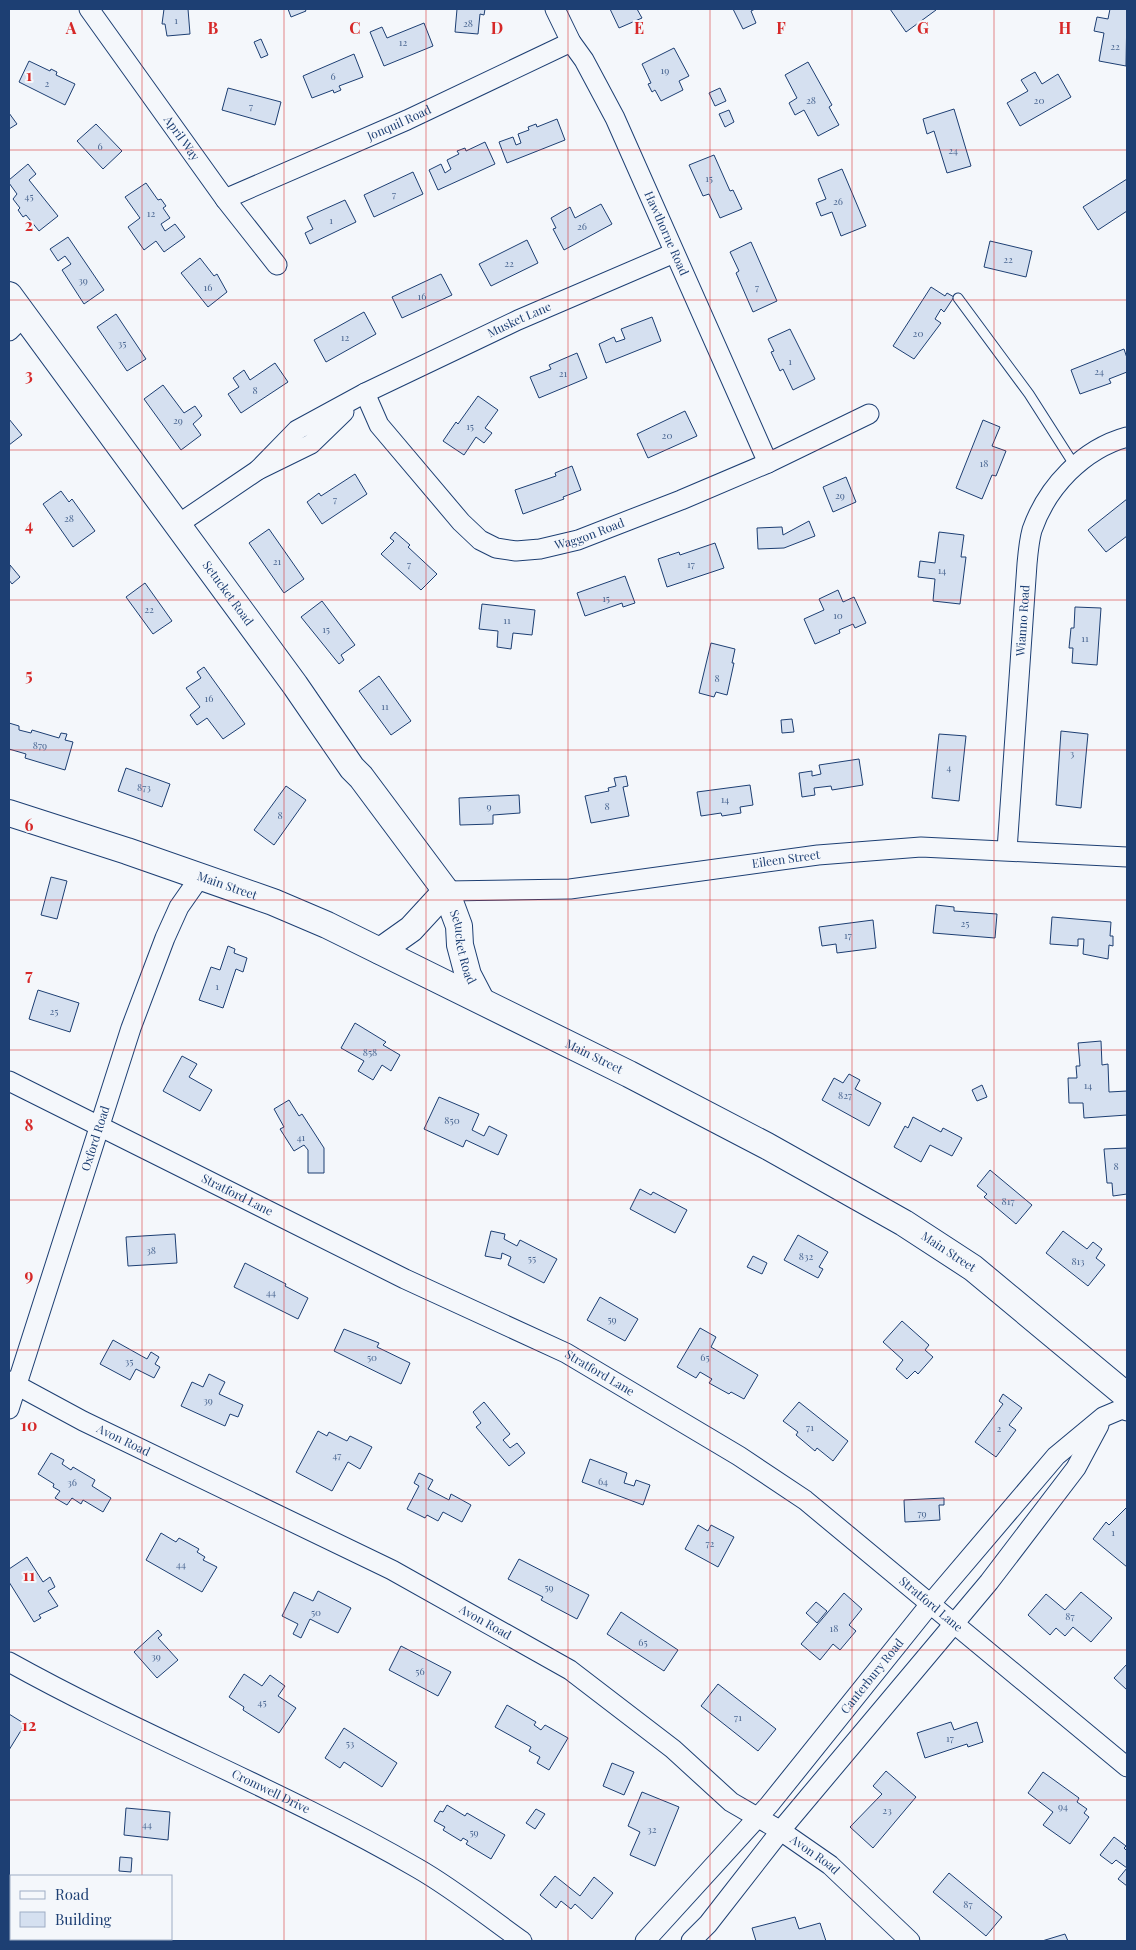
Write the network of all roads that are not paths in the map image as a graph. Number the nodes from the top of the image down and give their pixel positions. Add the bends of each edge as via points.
1 (89, 9) edge
2 (555, 9) edge
3 (571, 42) junction
4 (225, 200) junction
5 (674, 252) junction
6 (276, 265) dead end
7 (9, 295) edge
8 (958, 298) dead end
9 (16, 324) edge
10 (365, 392) junction
11 (869, 414) dead end
12 (1127, 436) edge
13 (768, 463) junction
14 (1076, 466) junction
15 (177, 524) junction
16 (9, 813) edge
17 (1007, 850) junction
18 (1127, 857) edge
19 (200, 877) junction
20 (446, 891) junction
21 (380, 951) junction
22 (481, 1000) junction
23 (9, 1081) edge
24 (99, 1127) junction
25 (13, 1384) edge
26 (1127, 1396) edge
27 (9, 1409) edge
28 (1127, 1411) edge
29 (1103, 1417) junction
30 (931, 1603) junction
31 (953, 1624) junction
32 (9, 1662) edge
33 (1127, 1767) edge
34 (758, 1818) junction
35 (781, 1831) junction
36 (522, 1941) edge
37 (645, 1941) edge
38 (691, 1941) edge
39 (910, 1941) edge

1 - 4 street, April Way
2 - 3 street, Hawthorne Road
3 - 4 street, Jonquil Road via 407,120
3 - 5 street, Hawthorne Road via 615,118
4 - 6 street, April Way
5 - 10 street, Musket Lane
5 - 13 street, Hawthorne Road
7 - 9 main road, Setucket Road
8 - 14 lane via 1029,394
9 - 15 main road, Setucket Road
10 - 13 street, Waggon Road via 379,425 461,522 480,540 496,548 516,551 540,549 578,540
10 - 15 street, Musket Lane via 297,430 258,470
11 - 13 street, Waggon Road
12 - 14 street, Wianno Road via 1087,456
14 - 17 street, Wianno Road via 1065,474 1042,505 1031,532
15 - 20 main road, Setucket Road via 352,768
16 - 19 main road, Main Street
17 - 18 street, Eileen Street
17 - 20 street, Eileen Street via 921,847 842,852 570,889
19 - 21 main road, Main Street via 273,902
19 - 24 street, Oxford Road via 179,907 165,938 130,1028
20 - 21 main road, Setucket Road via 411,929
20 - 22 main road, Setucket Road via 459,926 468,975
21 - 22 main road, Main Street
22 - 26 main road, Main Street via 767,1146 904,1223 973,1268
23 - 24 street, Stratford Lane
24 - 25 street, Oxford Road
24 - 30 street, Stratford Lane via 405,1279 566,1353 739,1456 796,1495
25 - 27 street, Oxford Road
25 - 34 street, Avon Road via 280,1518 392,1570 562,1666 673,1749 731,1802
28 - 29 street, Canterbury Road
29 - 30 street, Canterbury Road via 1056,1456
29 - 31 street via 1076,1468
30 - 31 street, Stratford Lane
30 - 34 street, Canterbury Road
31 - 33 street, Stratford Lane
31 - 35 street
32 - 36 street, Cromwell Drive via 148,1734 344,1828 419,1869
34 - 35 street, Avon Road
34 - 37 street, Canterbury Road
35 - 38 street
35 - 39 street, Avon Road via 830,1865

